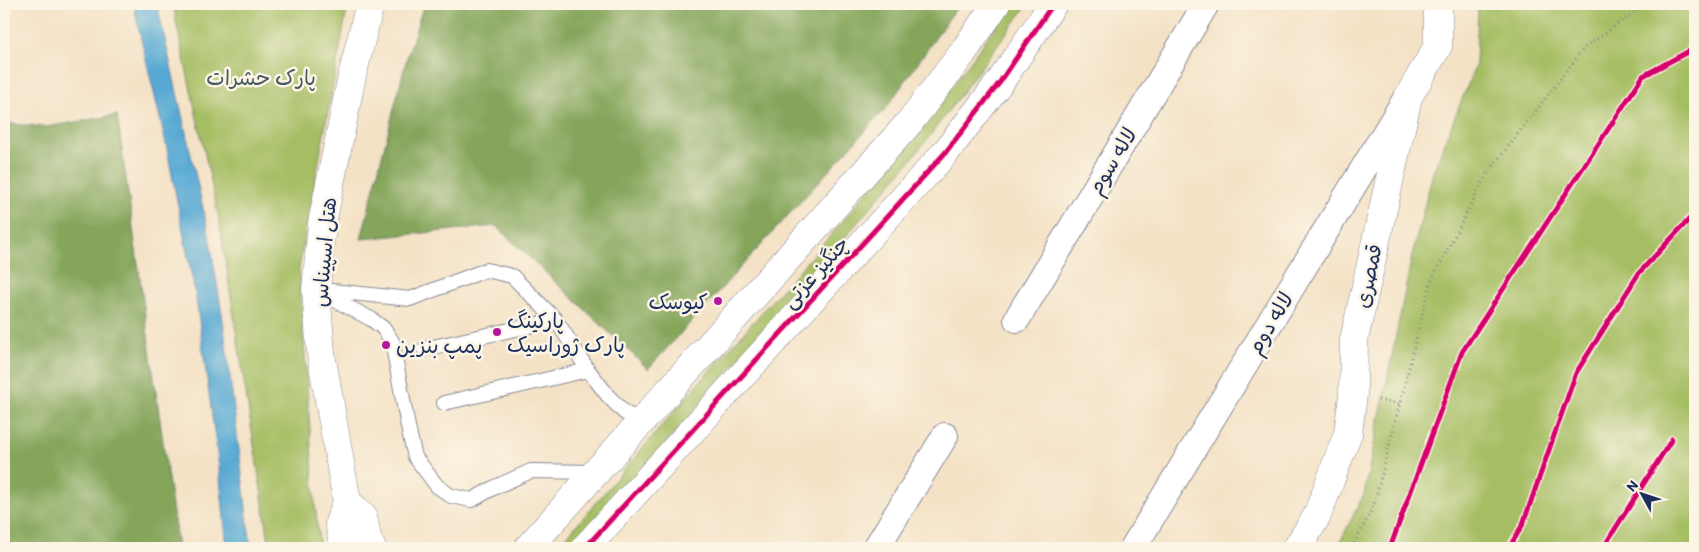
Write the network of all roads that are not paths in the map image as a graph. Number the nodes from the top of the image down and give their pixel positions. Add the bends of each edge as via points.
1 (370, 4) edge
2 (996, 4) edge
3 (1053, 4) edge
4 (1206, 4) edge
5 (1438, 4) edge
6 (1408, 97) junction
7 (316, 290) junction
8 (1017, 319) dead end
9 (556, 320) junction
10 (424, 349) dead end
11 (588, 370) junction
12 (444, 403) dead end
13 (642, 421) junction
14 (945, 436) dead end
15 (597, 472) junction
16 (347, 502) junction
17 (344, 548) edge
18 (372, 548) edge
19 (528, 548) edge
20 (585, 548) edge
21 (876, 548) edge
22 (1133, 548) edge
23 (1297, 548) edge

1 - 7 street, هتل اسپیناس via 322,223
2 - 13 street, چنگیز عزتی via 909,123
3 - 20 street, چنگیز عزتی via 1000,82 945,152
4 - 8 street, لاله سوم
5 - 6 street, قمصری via 1438,46
6 - 22 street, لاله دوم
6 - 23 street, قمصری via 1354,340 1353,395 1348,433 1317,516
7 - 9 lane via 410,299 486,270 512,276
7 - 15 lane via 371,319 392,341 415,457 436,486 452,496 472,500 531,471
7 - 16 street, هتل اسپیناس via 321,354
9 - 10 lane
9 - 11 lane
11 - 12 lane
11 - 13 lane via 625,413
13 - 15 street, چنگیز عزتی
14 - 21 street
15 - 19 street, چنگیز عزتی
16 - 17 street via 339,523
16 - 18 street via 363,516

